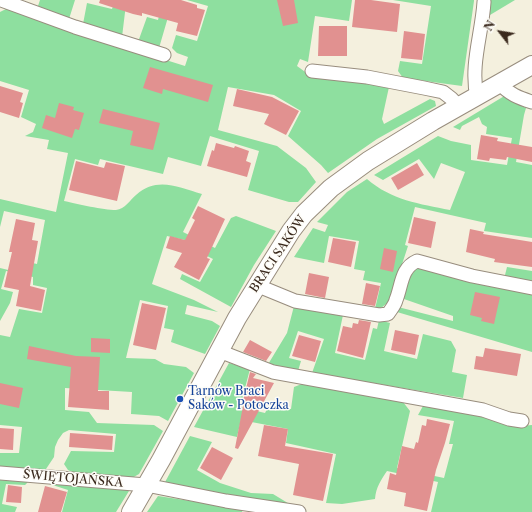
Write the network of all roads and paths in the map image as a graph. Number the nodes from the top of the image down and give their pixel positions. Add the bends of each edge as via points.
1 (1, 0) edge
2 (484, 2) dead end
3 (164, 55) dead end
4 (532, 65) edge
5 (312, 71) dead end
6 (500, 84) junction
7 (477, 97) junction
8 (532, 102) edge
9 (459, 106) junction
10 (256, 285) junction
11 (532, 288) edge
12 (219, 351) junction
13 (522, 421) dead end
14 (0, 473) edge
15 (146, 485) junction
16 (131, 512) edge
17 (299, 512) edge

1 - 3 street
2 - 7 street via 475,64 474,86
4 - 6 street, BRACI SAKÓW
5 - 9 street via 367,77 443,92
6 - 7 street, BRACI SAKÓW
6 - 8 street via 516,97
7 - 9 street, BRACI SAKÓW
9 - 10 street, BRACI SAKÓW via 368,161 331,188 291,230
10 - 11 street via 295,301 379,316 388,314 396,302 405,272 410,265 418,262
10 - 12 street, BRACI SAKÓW
12 - 13 street via 273,372 477,409
12 - 15 street, BRACI SAKÓW
14 - 15 street, ŚWIĘTOJAŃSKA
15 - 16 street, BRACI SAKÓW
15 - 17 street, ŚWIĘTOJAŃSKA

